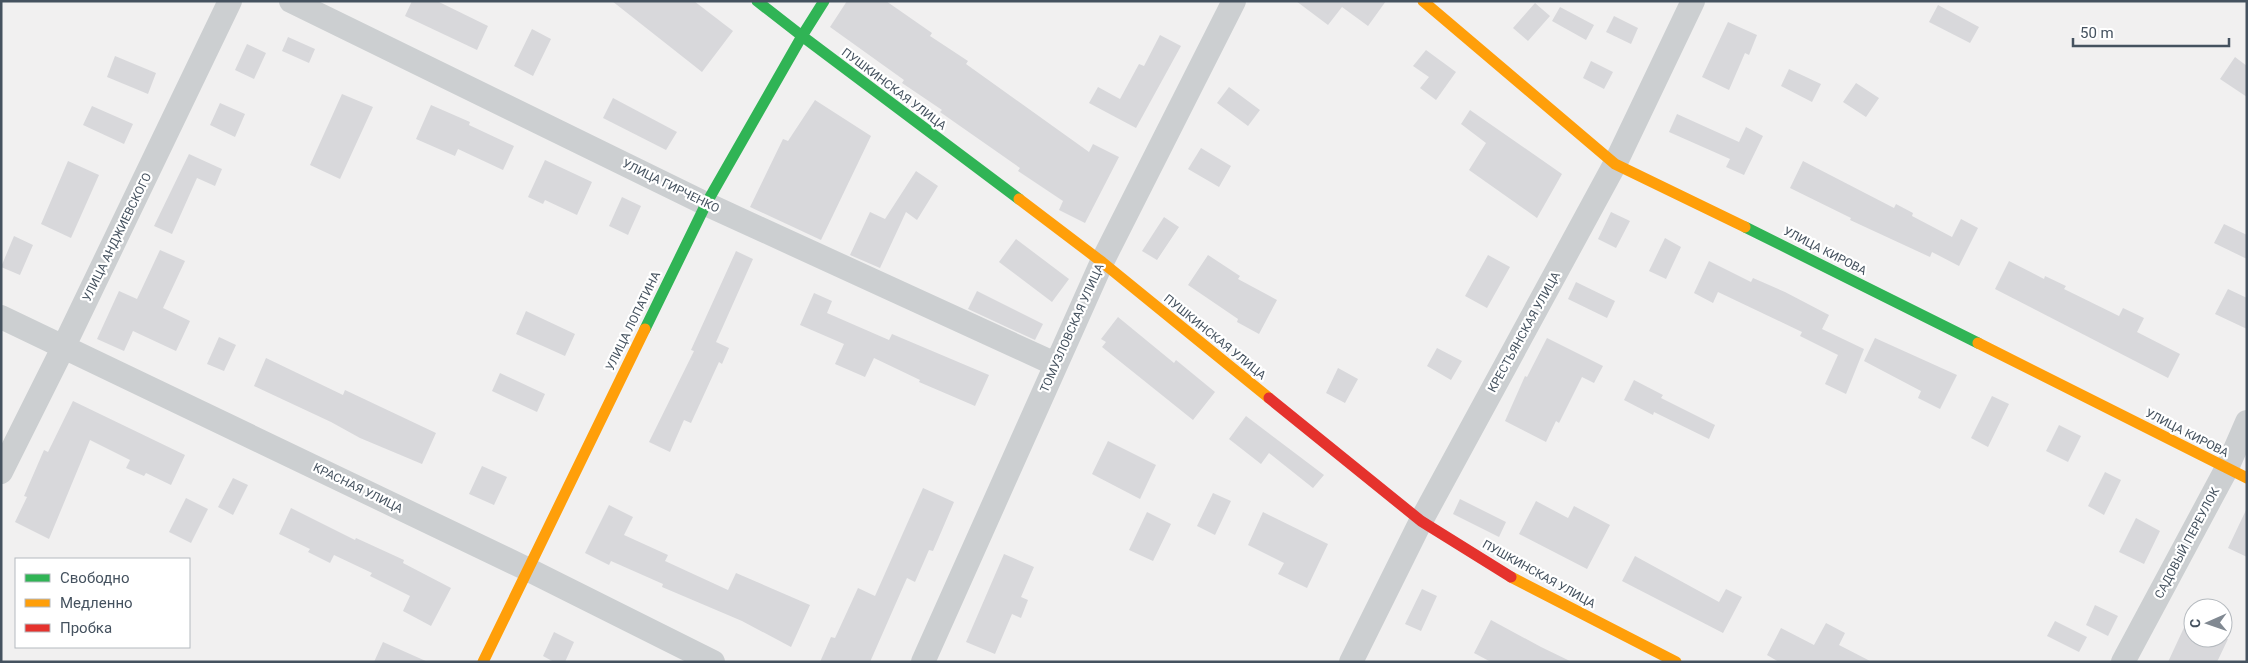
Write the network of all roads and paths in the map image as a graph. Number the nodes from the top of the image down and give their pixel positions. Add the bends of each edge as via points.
1 (230, 1) edge
2 (291, 1) edge
3 (757, 1) edge
4 (824, 1) edge
5 (1234, 1) edge
6 (1423, 1) edge
7 (1694, 1) edge
8 (802, 36) junction
9 (1615, 164) junction
10 (706, 204) junction
11 (1102, 262) junction
12 (1, 317) edge
13 (64, 346) junction
14 (1055, 364) junction
15 (2247, 422) edge
16 (1, 472) edge
17 (2237, 473) edge
18 (1421, 521) junction
19 (527, 569) junction
20 (483, 662) edge
21 (713, 662) edge
22 (923, 662) edge
23 (1351, 662) edge
24 (1676, 662) edge
25 (2123, 662) edge

1 - 13 street, УЛИЦА АНДЖИЕВСКОГО
2 - 10 street, УЛИЦА ГИРЧЕНКО
3 - 8 street, ПУШКИНСКАЯ УЛИЦА
4 - 8 street, УЛИЦА ЛОПАТИНА
5 - 11 street, ТОМУЗЛОВСКАЯ УЛИЦА
6 - 9 street, УЛИЦА КИРОВА
7 - 9 street, КРЕСТЬЯНСКАЯ УЛИЦА
8 - 10 street, УЛИЦА ЛОПАТИНА
8 - 11 street, ПУШКИНСКАЯ УЛИЦА
9 - 17 street, УЛИЦА КИРОВА
9 - 18 street, КРЕСТЬЯНСКАЯ УЛИЦА
10 - 14 street, УЛИЦА ГИРЧЕНКО
10 - 19 street, УЛИЦА ЛОПАТИНА
11 - 14 street, ТОМУЗЛОВСКАЯ УЛИЦА
11 - 18 street, ПУШКИНСКАЯ УЛИЦА
12 - 13 street, КРАСНАЯ УЛИЦА
13 - 16 street, УЛИЦА АНДЖИЕВСКОГО
13 - 19 street, КРАСНАЯ УЛИЦА
14 - 22 street, ТОМУЗЛОВСКАЯ УЛИЦА
15 - 17 street, САДОВЫЙ ПЕРЕУЛОК
17 - 25 street, САДОВЫЙ ПЕРЕУЛОК
18 - 23 street, КРЕСТЬЯНСКАЯ УЛИЦА
18 - 24 street, ПУШКИНСКАЯ УЛИЦА via 1506,575
19 - 20 street, УЛИЦА ЛОПАТИНА
19 - 21 street, КРАСНАЯ УЛИЦА

